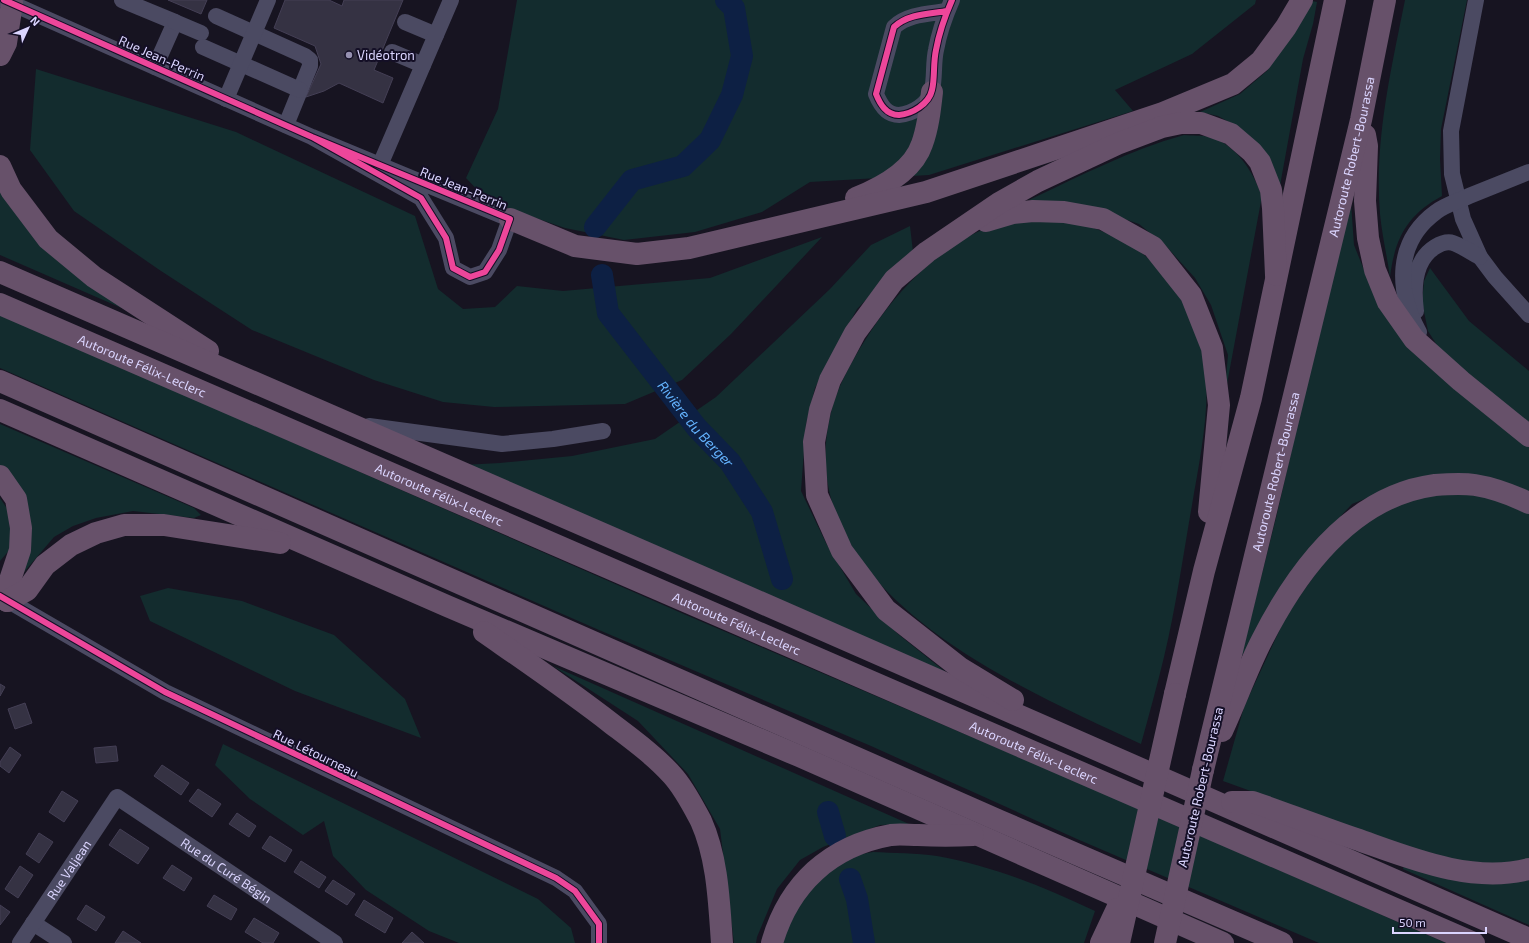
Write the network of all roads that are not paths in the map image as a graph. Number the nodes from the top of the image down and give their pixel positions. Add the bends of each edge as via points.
1 (122, 0) edge
2 (268, 0) edge
3 (451, 0) edge
4 (1302, 0) edge
5 (1335, 0) edge
6 (1385, 0) edge
7 (1476, 0) edge
8 (7, 5) edge
9 (949, 6) edge
10 (216, 16) dead end
11 (175, 22) junction
12 (405, 22) dead end
13 (254, 33) junction
14 (436, 35) junction
15 (392, 52) dead end
16 (0, 55) edge
17 (241, 63) junction
18 (423, 65) junction
19 (155, 67) junction
20 (300, 90) junction
21 (932, 92) junction
22 (226, 99) junction
23 (1362, 120) junction
24 (286, 125) junction
25 (312, 137) junction
26 (380, 165) junction
27 (0, 166) edge
28 (1529, 172) edge
29 (1458, 201) junction
30 (510, 219) junction
31 (961, 228) junction
32 (764, 230) junction
33 (1480, 257) junction
34 (0, 272) edge
35 (1276, 275) junction
36 (0, 304) edge
37 (1529, 315) edge
38 (1418, 331) junction
39 (1437, 360) junction
40 (0, 381) edge
41 (261, 385) junction
42 (0, 410) edge
43 (345, 422) junction
44 (603, 431) dead end
45 (1529, 436) edge
46 (0, 476) edge
47 (1529, 503) edge
48 (321, 551) junction
49 (1204, 571) junction
50 (4, 598) edge
51 (447, 606) junction
52 (1223, 714) junction
53 (1092, 748) junction
54 (117, 797) joint
55 (1216, 802) junction
56 (978, 835) junction
57 (1138, 863) junction
58 (1529, 869) edge
59 (33, 923) junction
60 (1529, 939) edge
61 (20, 943) edge
62 (64, 943) edge
63 (335, 943) edge
64 (599, 943) edge
65 (722, 943) edge
66 (772, 943) edge
67 (1101, 943) edge
68 (1118, 943) edge
69 (1165, 943) edge
70 (1223, 943) edge
71 (1282, 943) edge
72 (1474, 943) edge

1 - 11 street
2 - 13 street
3 - 14 street
4 - 32 highway via 1261,61 1233,84 1163,113 926,192
5 - 35 highway
6 - 23 highway, Autoroute Robert-Bourassa
7 - 29 street via 1451,131 1451,166
8 - 16 highway via 6,43
8 - 19 street, Rue Jean-Perrin
9 - 21 street via 936,51
9 - 21 street via 900,21 894,27 876,94 886,111 897,115 908,114 920,107
10 - 13 street
11 - 17 street
11 - 19 street
12 - 14 street
13 - 17 street
13 - 20 street via 310,60
14 - 18 street
15 - 18 street
17 - 20 street
17 - 22 street
18 - 26 street
19 - 22 street, Rue Jean-Perrin
20 - 24 street
21 - 32 highway via 928,126 922,145 914,160 882,187 858,198
22 - 24 street, Rue Jean-Perrin
23 - 39 highway via 1367,146 1365,202 1368,238 1375,270 1388,302 1414,339
23 - 52 highway, Autoroute Robert-Bourassa
24 - 25 street, Rue Jean-Perrin
25 - 26 street, Rue Jean-Perrin
25 - 30 street, Rue Jean-Perrin via 421,198 446,238 453,268 470,278 485,272 499,250
26 - 30 street, Rue Jean-Perrin
27 - 41 highway via 11,190 48,239 94,277
28 - 29 street
29 - 33 street
29 - 38 street via 1437,210 1416,230 1404,257 1403,287 1408,310
30 - 32 highway via 575,246 637,254 689,248
31 - 35 highway via 1038,181 1117,144 1181,122 1201,123 1219,128 1241,141 1265,172 1273,208
31 - 49 highway via 1033,210 1103,219 1153,247 1191,295 1212,348 1219,405
31 - 53 highway via 894,280 855,333 830,380 820,410 814,442 817,495 842,551 886,610 960,668
33 - 37 street
33 - 38 street via 1452,243 1441,243 1430,250 1419,265 1414,294
34 - 41 highway
35 - 49 highway via 1251,398
36 - 72 highway, Autoroute Félix-Leclerc
38 - 39 street
39 - 45 highway
40 - 71 highway
41 - 43 highway
42 - 48 highway
43 - 44 street via 502,444
43 - 53 highway
46 - 50 highway via 16,500 21,528 20,550
47 - 52 highway via 1474,484 1450,483 1418,487 1389,497 1355,517 1307,566 1262,640
48 - 50 highway via 164,525 124,526 96,533 71,545 45,565 27,590
48 - 51 highway
49 - 57 highway, bridge
50 - 64 street, Rue Létourneau via 165,692 556,878 575,891 599,924
51 - 56 highway
51 - 65 highway via 578,698 634,741 672,775 701,822 709,845 714,864
52 - 69 highway, Autoroute Robert-Bourassa, bridge via 1203,770
53 - 55 highway
54 - 59 street, Rue Valjean
54 - 63 street, Rue du Curé Bégin
55 - 58 highway via 1253,802 1423,863 1491,874
55 - 60 highway
56 - 66 highway via 892,835 842,851 813,872 794,894 777,926
56 - 70 highway
57 - 67 highway, bridge
57 - 68 highway, bridge
59 - 61 street, Rue Valjean
59 - 62 street

